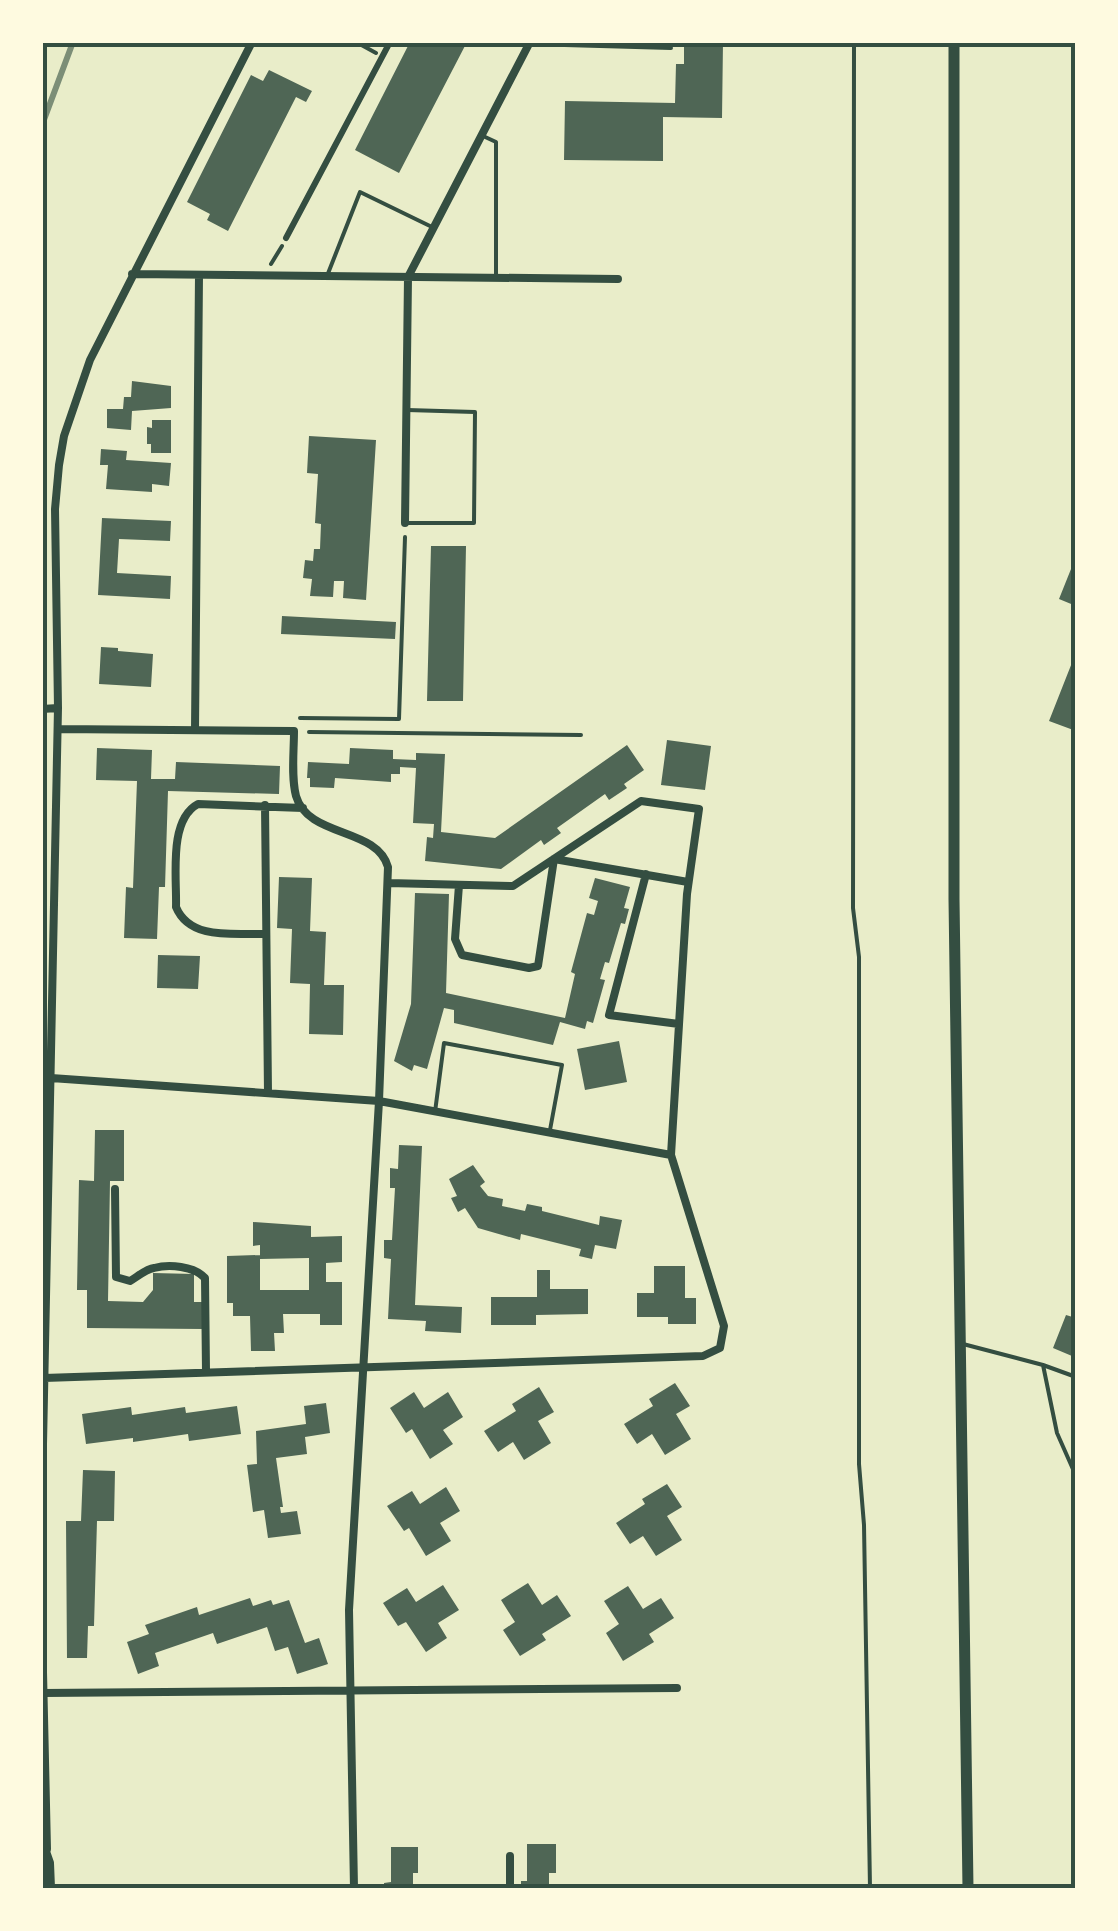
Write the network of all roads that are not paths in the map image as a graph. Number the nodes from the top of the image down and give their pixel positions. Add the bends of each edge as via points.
1 (252, 42) edge
2 (356, 42) edge
3 (390, 42) edge
4 (954, 42) edge
5 (530, 44) edge
6 (670, 48) dead end
7 (376, 53) dead end
8 (482, 136) junction
9 (434, 228) junction
10 (286, 238) road end
11 (132, 274) junction
12 (199, 275) junction
13 (328, 276) junction
14 (408, 277) junction
15 (496, 278) junction
16 (618, 280) dead end
17 (407, 410) junction
18 (405, 523) joint
19 (58, 708) junction
20 (42, 709) edge
21 (58, 729) junction
22 (195, 730) junction
23 (265, 805) junction
24 (303, 808) junction
25 (554, 859) junction
26 (646, 874) junction
27 (688, 882) junction
28 (388, 883) junction
29 (460, 884) junction
30 (266, 934) junction
31 (48, 950) edge
32 (679, 1024) junction
33 (50, 1078) junction
34 (268, 1094) junction
35 (379, 1102) junction
36 (435, 1112) junction
37 (550, 1133) junction
38 (46, 1149) edge
39 (671, 1155) junction
40 (115, 1189) dead end
41 (958, 1343) junction
42 (1043, 1365) junction
43 (362, 1367) junction
44 (206, 1372) junction
45 (1076, 1377) edge
46 (44, 1378) edge
47 (43, 1445) edge
48 (1076, 1476) edge
49 (42, 1493) edge
50 (42, 1628) edge
51 (677, 1688) dead end
52 (351, 1692) junction
53 (44, 1693) edge
54 (45, 1848) edge
55 (510, 1856) dead end
56 (46, 1875) edge
57 (50, 1888) edge
58 (354, 1888) edge
59 (510, 1888) edge
60 (968, 1888) edge

1 - 11 street
2 - 7 lane
3 - 10 street
4 - 41 main road
5 - 6 lane
5 - 8 street
8 - 9 street
8 - 15 lane via 496,142
9 - 13 lane via 360,192
9 - 14 street
11 - 12 street
11 - 19 street via 90,360 64,436 55,509
12 - 13 street
12 - 22 street
13 - 14 street
14 - 15 street
14 - 17 street
15 - 16 street
17 - 18 street
17 - 18 lane via 476,412 474,523
19 - 20 street
19 - 21 street
21 - 22 street
21 - 31 street
22 - 24 street via 294,732 295,787
23 - 24 street
23 - 30 street
23 - 30 street via 191,807 178,837 176,907 195,930
24 - 28 street via 381,852
25 - 26 street
25 - 27 street via 641,801 699,808
25 - 29 street via 512,886
25 - 29 street via 538,966 462,955 455,939
26 - 27 street
26 - 32 street via 609,1015
27 - 32 street
28 - 29 street
28 - 35 street
30 - 34 street
31 - 33 street
32 - 39 street
33 - 34 street
33 - 38 street
34 - 35 street
35 - 36 street
35 - 43 street
36 - 37 street
36 - 37 lane via 444,1043 562,1065
37 - 39 street
38 - 46 street
39 - 43 street via 720,1311 720,1348 704,1356
40 - 44 street via 116,1277 130,1281 152,1268 188,1268 205,1278
41 - 42 lane
41 - 60 main road
42 - 45 lane
42 - 48 lane
43 - 44 street
43 - 52 street
44 - 46 street
46 - 47 street
47 - 49 street
50 - 53 street
51 - 52 street
52 - 53 street
52 - 58 street
53 - 54 street
54 - 56 street
55 - 59 street
56 - 57 street

